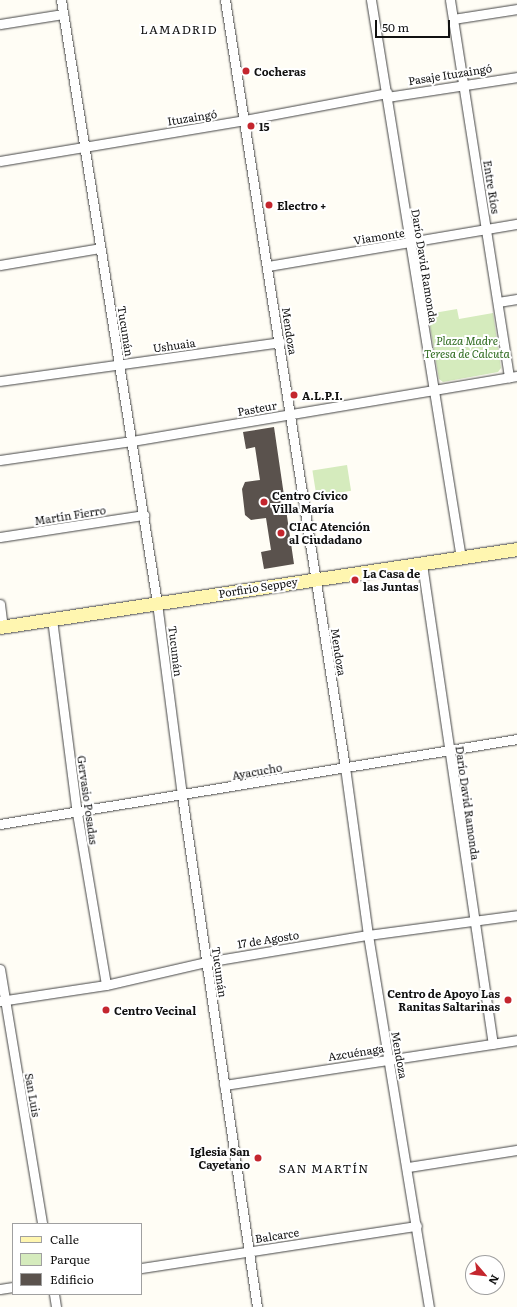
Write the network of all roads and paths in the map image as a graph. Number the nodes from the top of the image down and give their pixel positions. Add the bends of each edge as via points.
1 (61, 0) edge
2 (225, 0) edge
3 (371, 0) edge
4 (450, 0) edge
5 (517, 9) edge
6 (63, 14) junction
7 (453, 19) junction
8 (0, 24) edge
9 (517, 77) edge
10 (464, 83) junction
11 (387, 95) junction
12 (244, 120) junction
13 (84, 147) junction
14 (0, 161) edge
15 (517, 224) edge
16 (486, 229) junction
17 (409, 243) junction
18 (100, 248) junction
19 (0, 265) edge
20 (268, 266) junction
21 (517, 299) edge
22 (498, 302) junction
23 (280, 342) junction
24 (120, 365) junction
25 (513, 377) edge
26 (0, 382) edge
27 (432, 390) junction
28 (291, 414) junction
29 (132, 441) junction
30 (0, 460) edge
31 (144, 516) junction
32 (0, 538) edge
33 (517, 549) edge
34 (461, 558) junction
35 (422, 564) junction
36 (315, 578) junction
37 (157, 603) junction
38 (0, 604) edge
39 (52, 619) junction
40 (2, 627) edge
41 (517, 739) edge
42 (448, 749) junction
43 (345, 767) junction
44 (182, 796) junction
45 (77, 813) junction
46 (0, 824) edge
47 (517, 915) edge
48 (474, 922) junction
49 (368, 935) junction
50 (206, 962) junction
51 (0, 970) edge
52 (106, 984) junction
53 (2, 1001) edge
54 (517, 1040) edge
55 (494, 1044) junction
56 (388, 1059) junction
57 (224, 1085) junction
58 (517, 1150) edge
59 (408, 1168) junction
60 (42, 1223) edge
61 (417, 1226) junction
62 (248, 1252) junction
63 (142, 1268) edge
64 (12, 1287) edge
65 (0, 1289) edge
66 (54, 1295) edge
67 (56, 1307) edge
68 (257, 1307) edge
69 (429, 1307) edge

1 - 6 street, Tucumán
2 - 12 street, Mendoza
3 - 11 street, Darío David Ramonda
4 - 7 street, Entre Ríos
5 - 7 street
6 - 8 street
6 - 13 street, Tucumán
7 - 10 street, Entre Ríos
9 - 10 street, Pasaje Ituzaingó
10 - 11 street, Pasaje Ituzaingó
10 - 16 street, Entre Ríos
11 - 12 street, Ituzaingó
11 - 17 street, Darío David Ramonda
12 - 13 street, Ituzaingó
12 - 20 street, Mendoza
13 - 14 street, Ituzaingó
13 - 18 street, Tucumán
15 - 16 street, Viamonte
16 - 17 street, Viamonte
16 - 22 street, Entre Ríos
17 - 20 street, Viamonte
17 - 27 street, Darío David Ramonda
18 - 19 street
18 - 24 street, Tucumán
20 - 23 street, Mendoza
21 - 22 street
22 - 25 street, Entre Ríos
23 - 24 street, Ushuaia
23 - 28 street, Mendoza
24 - 26 street, Ushuaia
24 - 29 street, Tucumán
25 - 27 street, Pasteur
27 - 28 street, Pasteur
27 - 34 street, Darío David Ramonda
28 - 29 street, Pasteur
28 - 36 street, Mendoza
29 - 30 street, Pasteur
29 - 31 street, Tucumán
31 - 32 street, Martín Fierro
31 - 37 street, Tucumán
33 - 34 main road, Porfirio Seppey
34 - 35 main road, Porfirio Seppey
35 - 36 main road, Porfirio Seppey
35 - 42 street, Darío David Ramonda
36 - 37 main road, Porfirio Seppey
36 - 43 street, Mendoza
37 - 39 main road, Porfirio Seppey
37 - 44 street, Tucumán
38 - 40 street
39 - 40 main road, Porfirio Seppey
39 - 45 street, Gervasio Posadas
41 - 42 street, Ayacucho
42 - 43 street, Ayacucho
42 - 48 street, Darío David Ramonda
43 - 44 street, Ayacucho
43 - 49 street, Mendoza
44 - 45 street, Ayacucho
44 - 50 street, Tucumán
45 - 46 street, Ayacucho
45 - 52 street, Gervasio Posadas
47 - 48 street, 17 de Agosto
48 - 49 street, 17 de Agosto
48 - 55 street, Darío David Ramonda
49 - 50 street, 17 de Agosto
49 - 56 street, Mendoza
50 - 52 street, 17 de Agosto
50 - 57 street, Tucumán
51 - 53 street, San Luis
52 - 53 street, 17 de Agosto
53 - 60 street, San Luis
54 - 55 street, Azcuénaga
55 - 56 street, Azcuénaga
56 - 57 street, Azcuénaga
56 - 59 street, Mendoza
57 - 62 street, Tucumán
58 - 59 street
59 - 61 street, Mendoza
61 - 62 street, Balcarce
61 - 69 street, Mendoza
62 - 63 street, Balcarce
62 - 68 street, Tucumán
64 - 65 street
66 - 67 street

